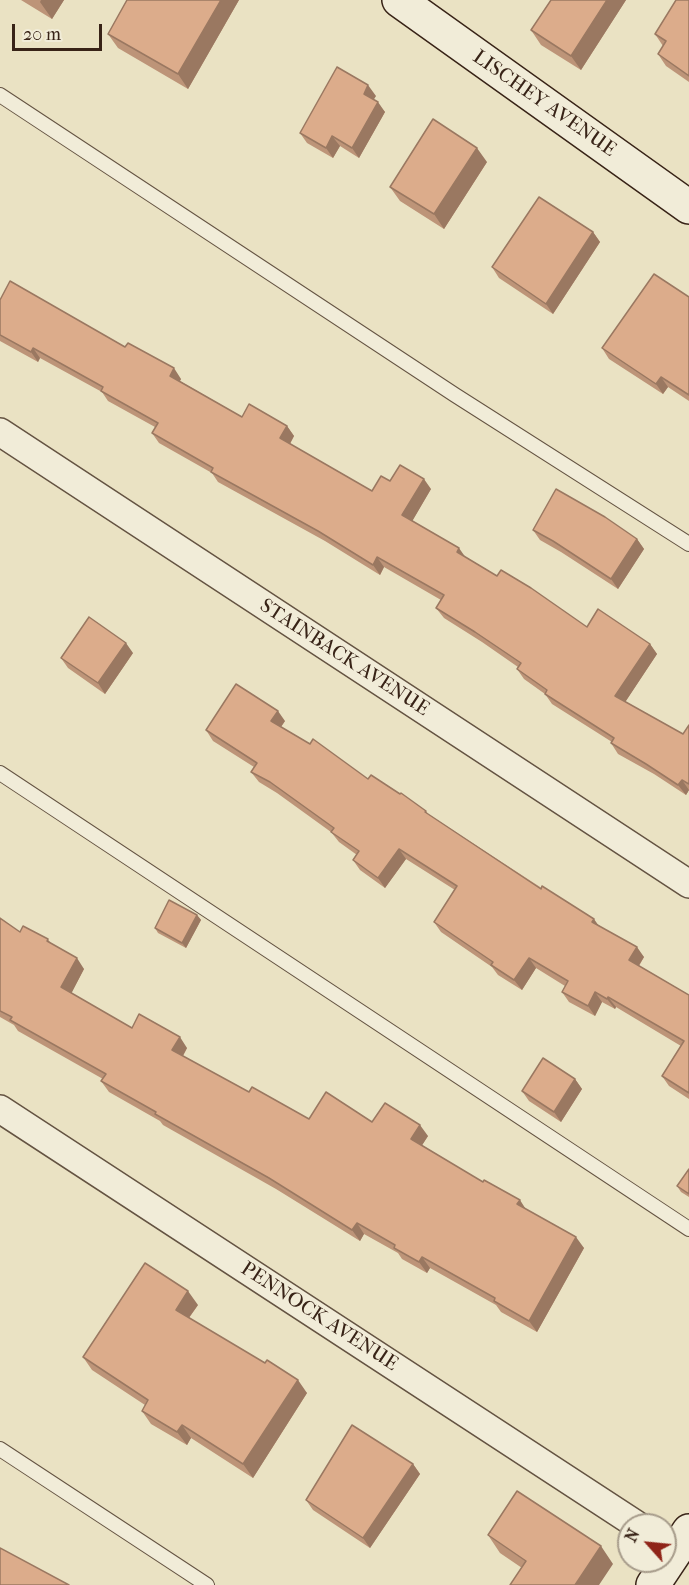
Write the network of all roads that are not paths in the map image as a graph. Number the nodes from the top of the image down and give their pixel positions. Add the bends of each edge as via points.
1 (399, 0) edge
2 (0, 95) edge
3 (689, 207) edge
4 (0, 432) edge
5 (689, 544) edge
6 (0, 773) edge
7 (689, 884) edge
8 (0, 1109) edge
9 (689, 1228) edge
10 (0, 1449) edge
11 (619, 1513) edge
12 (207, 1585) edge

1 - 3 street, LISCHEY AVENUE
2 - 5 lane
4 - 7 street, STAINBACK AVENUE
6 - 9 lane
8 - 11 street, PENNOCK AVENUE
10 - 12 lane

